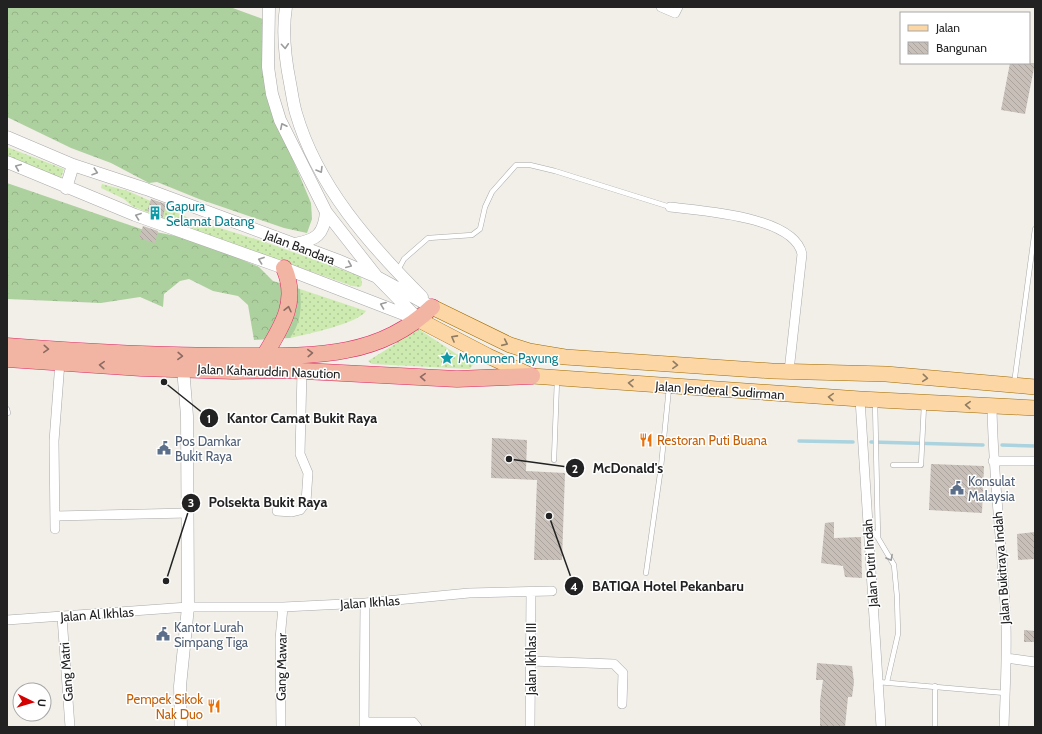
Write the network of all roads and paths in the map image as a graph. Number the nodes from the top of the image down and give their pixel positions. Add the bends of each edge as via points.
1 (269, 7) edge
2 (286, 7) edge
3 (662, 7) edge
4 (677, 10) edge
5 (7, 137) edge
6 (7, 162) edge
7 (73, 164) junction
8 (66, 188) junction
9 (670, 207) joint
10 (326, 212) junction
11 (1035, 229) edge
12 (293, 244) junction
13 (284, 268) junction
14 (397, 271) junction
15 (377, 277) junction
16 (432, 307) junction
17 (419, 320) junction
18 (7, 346) edge
19 (264, 356) junction
20 (7, 359) edge
21 (141, 361) junction
22 (60, 362) junction
23 (183, 368) junction
24 (302, 371) junction
25 (789, 371) junction
26 (886, 374) junction
27 (532, 376) junction
28 (557, 378) junction
29 (670, 386) junction
30 (1014, 386) junction
31 (1035, 387) edge
32 (860, 399) junction
33 (879, 400) junction
34 (924, 402) junction
35 (992, 406) junction
36 (1035, 408) edge
37 (554, 460) dead end
38 (993, 461) junction
39 (1035, 461) edge
40 (893, 465) dead end
41 (277, 511) dead end
42 (188, 513) junction
43 (54, 516) junction
44 (868, 526) junction
45 (55, 529) dead end
46 (878, 538) junction
47 (646, 573) dead end
48 (552, 591) dead end
49 (531, 592) junction
50 (365, 603) junction
51 (188, 607) junction
52 (283, 607) junction
53 (62, 617) junction
54 (7, 620) edge
55 (1006, 658) junction
56 (531, 661) junction
57 (1035, 662) edge
58 (882, 682) junction
59 (935, 686) junction
60 (1005, 693) junction
61 (622, 704) dead end
62 (364, 725) edge
63 (70, 727) edge
64 (181, 727) edge
65 (281, 727) edge
66 (417, 727) edge
67 (530, 727) edge
68 (882, 727) edge
69 (935, 727) edge
70 (1004, 727) edge

10 -> 1 street via 280,120 272,94 268,67
2 -> 14 street via 286,64 296,113 315,161 355,223
3 - 4 street
5 - 7 street, Jalan Bandara
8 -> 6 street, Jalan Bandara
7 - 8 street
7 -> 12 street, Jalan Bandara
13 -> 8 street, Jalan Bandara
9 - 14 lane via 555,171 530,165 516,165 492,192 480,228 472,235 428,238 404,259
9 - 25 street via 751,218 791,236 797,242 802,254
10 - 12 street via 323,229 316,236 310,241
10 - 15 street
11 - 30 lane
12 -> 15 street, Jalan Bandara
17 -> 13 street, Jalan Bandara
19 -> 13 highway via 282,327 287,311 290,288
14 - 16 street
15 - 16 street, Jalan Bandara
15 - 17 street
16 - 17 highway, Jalan Kaharuddin Nasution
16 -> 25 main road, Jalan Jenderal Sudirman via 510,345 544,354 643,363
19 -> 17 highway, Jalan Kaharuddin Nasution via 347,350 394,335
27 -> 17 main road, Jalan Jenderal Sudirman
18 -> 21 highway, Jalan Kaharuddin Nasution
21 -> 19 highway, Jalan Kaharuddin Nasution via 181,357
20 - 22 highway, Jalan Kaharuddin Nasution
21 -> 22 highway, Jalan Kaharuddin Nasution
21 - 23 highway, Jalan Kaharuddin Nasution
22 - 43 street via 54,441
23 - 24 highway, Jalan Kaharuddin Nasution
23 - 42 street via 187,416
27 -> 24 highway, Jalan Kaharuddin Nasution via 457,379
24 - 41 street via 300,454 308,473 306,502 300,510
25 - 26 main road, Jalan Jenderal Sudirman
26 -> 30 main road, Jalan Jenderal Sudirman
26 - 33 main road
27 - 28 main road, Jalan Jenderal Sudirman
29 -> 28 main road, Jalan Jenderal Sudirman
28 - 37 lane
32 -> 29 main road, Jalan Jenderal Sudirman
29 - 47 lane
30 - 31 main road, Jalan Jenderal Sudirman
32 - 33 main road, Jalan Jenderal Sudirman
32 - 44 street, Jalan Putri Indah
33 - 34 main road, Jalan Jenderal Sudirman
33 - 46 lane via 874,432
35 -> 34 main road, Jalan Jenderal Sudirman
34 - 40 lane via 921,466
35 - 36 main road, Jalan Jenderal Sudirman
35 - 38 street, Jalan Bukitraya Indah
38 - 39 street
38 - 55 street, Jalan Bukitraya Indah via 1006,623
42 - 43 street
42 - 51 street
43 - 45 street
44 - 46 lane
44 - 58 street, Jalan Putri Indah
46 -> 58 lane via 894,565 897,597 898,634
48 - 49 street, Jalan Ikhlas
49 - 50 street, Jalan Ikhlas via 469,593
49 - 56 street, Jalan Ikhlas III
50 - 52 street, Jalan Ikhlas
50 - 62 street
51 - 52 street, Jalan Ikhlas
51 - 53 street, Jalan Al Ikhlas
51 - 64 street via 180,686
52 - 65 street, Gang Mawar via 280,639
53 - 54 street, Jalan Al Ikhlas
53 - 63 street, Gang Matri
55 - 57 street
55 - 60 street, Jalan Bukitraya Indah
56 - 61 street via 614,664 622,673
56 - 67 street, Jalan Ikhlas III
58 - 59 lane
58 - 68 street, Jalan Putri Indah
59 - 60 lane
59 - 69 lane
60 - 70 street, Jalan Bukitraya Indah
62 - 66 street via 413,722

